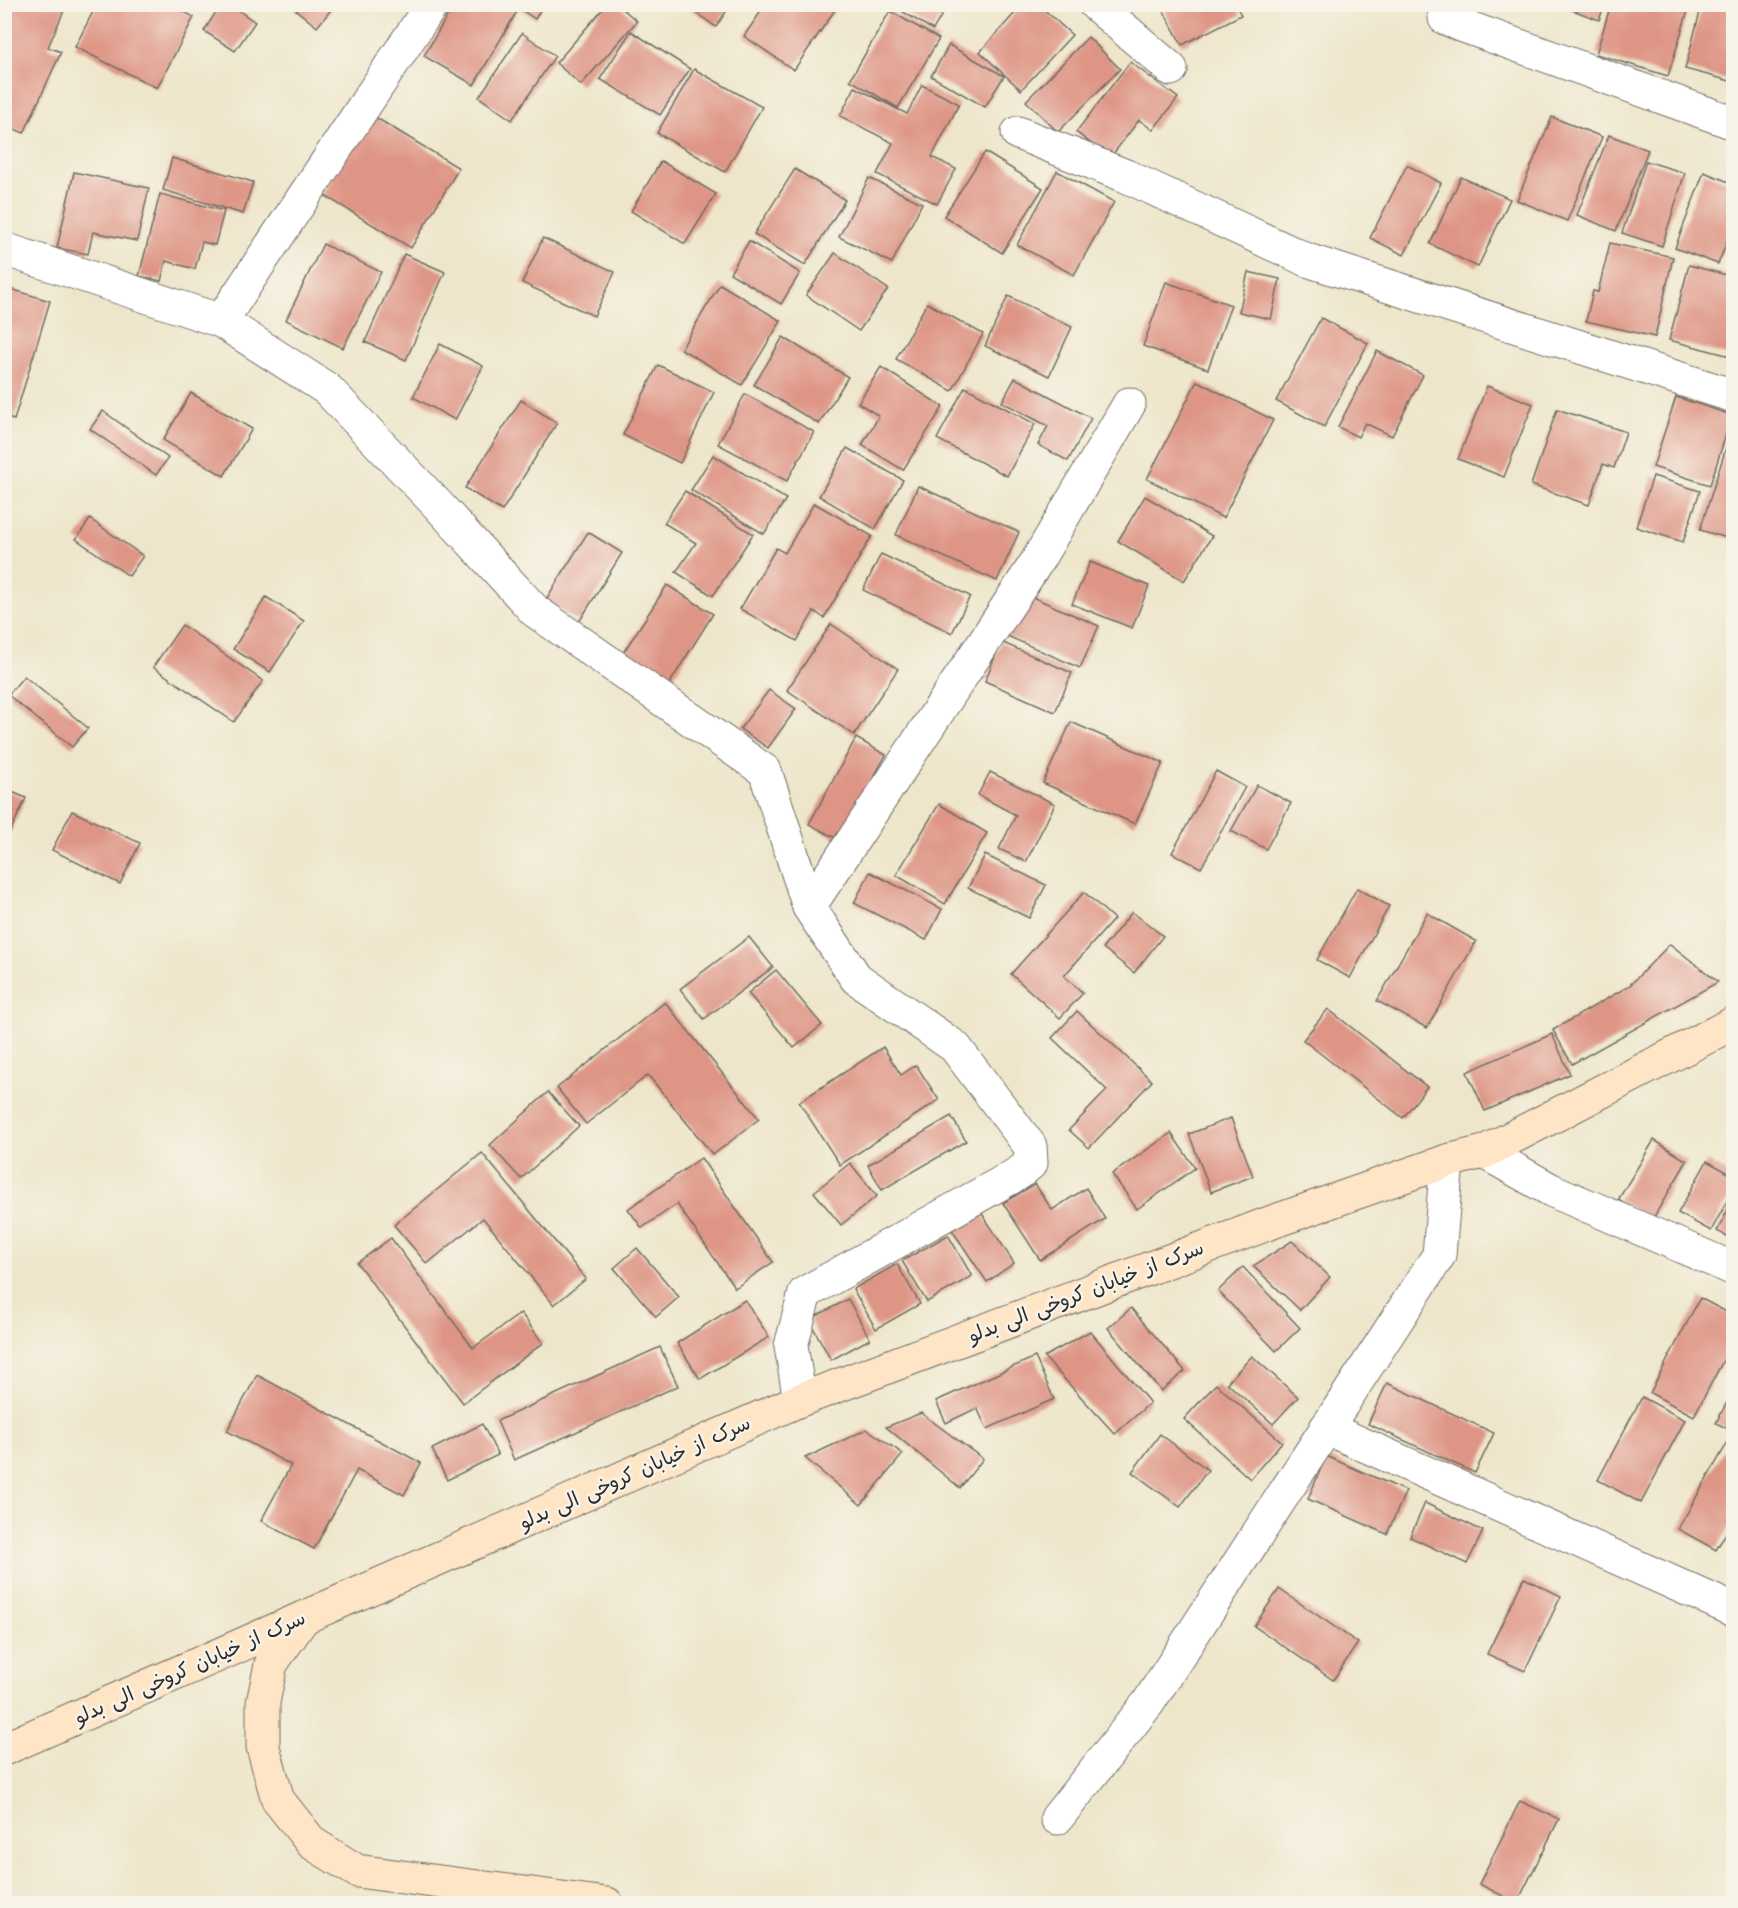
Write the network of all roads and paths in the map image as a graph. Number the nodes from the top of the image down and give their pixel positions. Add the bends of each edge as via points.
1 (432, 4) edge
2 (1095, 4) edge
3 (1444, 4) edge
4 (1171, 69) dead end
5 (1734, 123) edge
6 (1018, 133) dead end
7 (4, 249) edge
8 (221, 321) junction
9 (1734, 396) edge
10 (1129, 404) dead end
11 (809, 907) junction
12 (1734, 1023) edge
13 (1484, 1152) junction
14 (1447, 1161) junction
15 (1734, 1269) edge
16 (800, 1400) junction
17 (1326, 1428) junction
18 (1734, 1610) edge
19 (303, 1619) junction
20 (4, 1749) edge
21 (1057, 1818) dead end
22 (607, 1904) edge

1 - 8 street
2 - 4 street
3 - 5 street via 1445,18 1461,25
6 - 9 street via 1126,176 1307,260
7 - 8 street
8 - 11 street via 327,389 535,610 765,771
10 - 11 street via 1036,563
11 - 16 street via 856,978 955,1047 1030,1146 1031,1163 805,1293 792,1346
12 - 13 main road, سرک از خیابان کروخی الی بدلو
13 - 14 main road, سرک از خیابان کروخی الی بدلو
13 - 15 street via 1551,1190
14 - 16 main road, سرک از خیابان کروخی الی بدلو via 1275,1221
14 - 17 street via 1438,1255
16 - 19 main road, سرک از خیابان کروخی الی بدلو
17 - 18 street
17 - 21 street via 1148,1702
19 - 20 main road, سرک از خیابان کروخی الی بدلو
19 - 22 main road via 271,1664 263,1702 263,1748 278,1800 312,1843 357,1872

